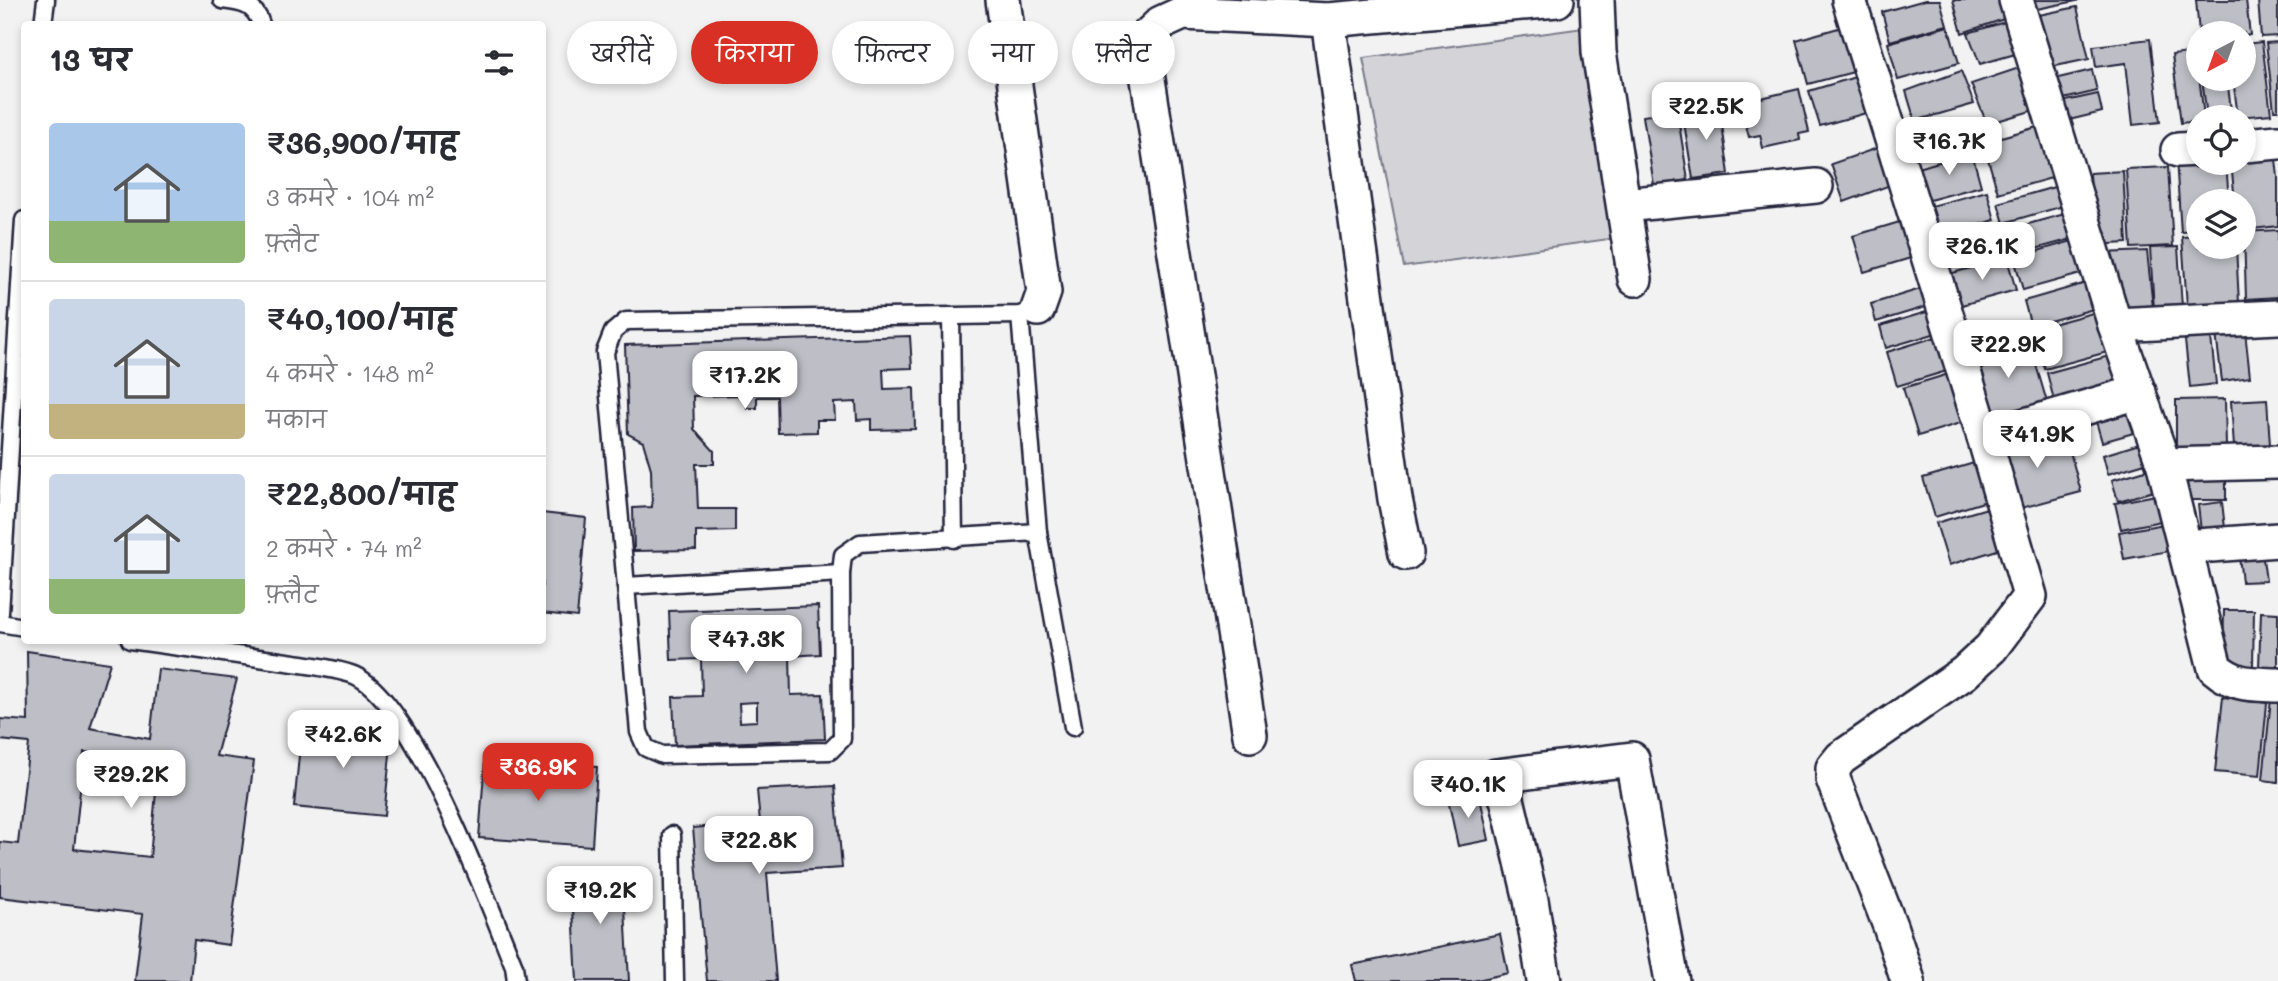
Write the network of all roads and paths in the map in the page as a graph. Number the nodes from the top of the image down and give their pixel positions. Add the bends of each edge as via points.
1 (46, 0) edge
2 (222, 0) edge
3 (1003, 0) edge
4 (1557, 0) edge
5 (1597, 0) edge
6 (1849, 0) edge
7 (2016, 0) edge
8 (1182, 7) edge
9 (1328, 20) junction
10 (43, 21) edge
11 (260, 21) edge
12 (2278, 142) edge
13 (2256, 144) edge
14 (1816, 186) dead end
15 (1624, 205) junction
16 (21, 269) edge
17 (1635, 279) dead end
18 (1029, 312) junction
19 (951, 316) junction
20 (2278, 317) edge
21 (2115, 325) junction
22 (2139, 393) junction
23 (1984, 437) junction
24 (2278, 462) edge
25 (2164, 465) junction
26 (1038, 532) junction
27 (954, 538) junction
28 (2278, 540) edge
29 (2184, 547) junction
30 (1406, 553) dead end
31 (841, 573) junction
32 (626, 586) junction
33 (0, 613) edge
34 (0, 623) edge
35 (21, 626) edge
36 (159, 644) edge
37 (2278, 685) edge
38 (1073, 727) dead end
39 (1251, 735) dead end
40 (672, 835) dead end
41 (516, 981) edge
42 (675, 981) edge
43 (1544, 981) edge
44 (1672, 981) edge
45 (1908, 981) edge

1 - 10 lane
2 - 11 lane via 253,8
3 - 18 street via 1044,292
4 - 9 street
5 - 15 street via 1599,52
6 - 23 street
7 - 21 street
8 - 9 street
8 - 39 street via 1142,41
9 - 30 street
12 - 13 street
14 - 15 street
15 - 17 street
16 - 33 lane
18 - 19 lane
18 - 26 lane
19 - 27 lane
19 - 32 lane via 626,321 613,332 605,352
20 - 21 street
21 - 22 street
22 - 23 street
22 - 25 street
23 - 45 street via 2029,596 1991,648 1964,673 1833,768 1833,779
24 - 25 street
25 - 29 street
26 - 27 lane
26 - 38 lane
27 - 31 lane via 860,543 843,555
28 - 29 street
29 - 37 street via 2215,668 2241,683
31 - 32 lane
31 - 32 lane via 843,728 842,739 830,751 662,755 646,748 639,732
34 - 35 lane
36 - 41 lane via 353,674 378,691 410,735 458,833 514,966
40 - 42 lane
43 - 44 street via 1528,887 1507,799 1496,776 1632,759

